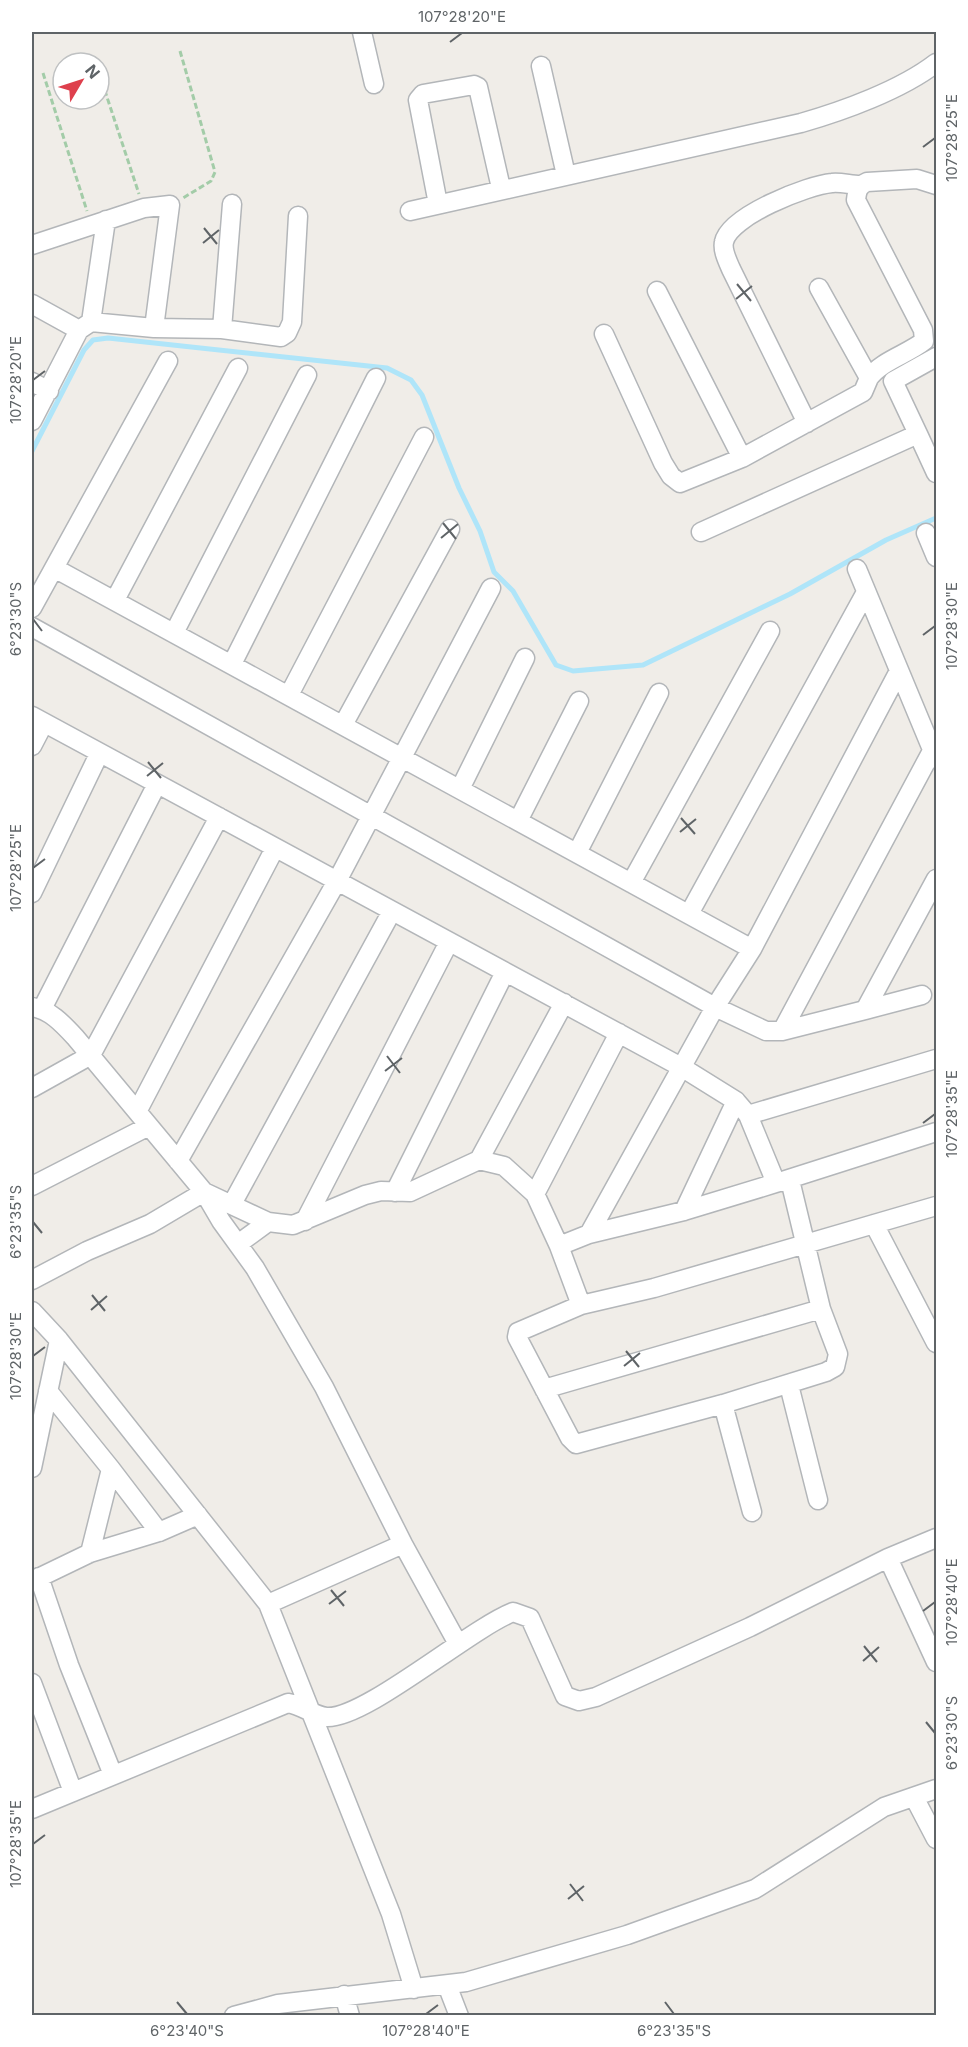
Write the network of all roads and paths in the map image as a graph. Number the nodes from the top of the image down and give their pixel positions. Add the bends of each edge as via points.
1 (362, 32) edge
2 (180, 51) dead end
3 (936, 63) edge
4 (541, 66) dead end
5 (43, 73) dead end
6 (374, 84) dead end
7 (111, 109) edge
8 (566, 175) junction
9 (860, 185) junction
10 (936, 185) edge
11 (501, 188) junction
12 (232, 204) dead end
13 (438, 204) junction
14 (170, 205) junction
15 (144, 207) junction
16 (410, 211) dead end
17 (298, 216) dead end
18 (99, 222) junction
19 (32, 245) edge
20 (819, 288) dead end
21 (657, 291) dead end
22 (32, 304) edge
23 (85, 326) junction
24 (154, 328) junction
25 (222, 329) junction
26 (604, 334) dead end
27 (936, 357) edge
28 (168, 362) dead end
29 (238, 368) dead end
30 (307, 375) dead end
31 (376, 378) dead end
32 (869, 378) junction
33 (32, 382) edge
34 (49, 391) junction
35 (32, 421) edge
36 (807, 423) junction
37 (918, 434) junction
38 (424, 437) dead end
39 (742, 458) junction
40 (936, 473) edge
41 (450, 529) dead end
42 (701, 532) dead end
43 (926, 533) dead end
44 (936, 557) edge
45 (56, 569) junction
46 (857, 569) dead end
47 (491, 588) dead end
48 (866, 592) junction
49 (115, 600) junction
50 (32, 608) edge
51 (32, 627) edge
52 (770, 631) dead end
53 (174, 633) junction
54 (525, 658) dead end
55 (232, 664) junction
56 (899, 671) junction
57 (659, 693) dead end
58 (289, 696) junction
59 (579, 701) dead end
60 (38, 720) edge
61 (343, 725) junction
62 (32, 746) edge
63 (99, 753) junction
64 (935, 754) edge
65 (401, 757) junction
66 (157, 784) junction
67 (460, 789) junction
68 (219, 818) junction
69 (370, 818) junction
70 (518, 821) junction
71 (275, 848) junction
72 (577, 853) junction
73 (936, 879) edge
74 (337, 881) junction
75 (632, 883) junction
76 (32, 893) edge
77 (392, 911) junction
78 (688, 914) junction
79 (449, 942) junction
80 (752, 949) junction
81 (505, 972) junction
82 (922, 995) dead end
83 (564, 1003) junction
84 (715, 1007) junction
85 (37, 1008) edge
86 (865, 1010) junction
87 (782, 1031) junction
88 (619, 1033) junction
89 (91, 1055) junction
90 (936, 1059) edge
91 (682, 1068) junction
92 (32, 1088) edge
93 (736, 1101) junction
94 (138, 1110) junction
95 (748, 1115) junction
96 (149, 1126) junction
97 (936, 1132) edge
98 (480, 1160) junction
99 (178, 1161) junction
100 (783, 1182) junction
101 (32, 1186) edge
102 (204, 1192) junction
103 (395, 1192) junction
104 (535, 1194) junction
105 (232, 1204) junction
106 (936, 1206) edge
107 (684, 1211) junction
108 (305, 1221) junction
109 (268, 1222) junction
110 (874, 1224) junction
111 (589, 1234) junction
112 (807, 1243) junction
113 (238, 1244) junction
114 (559, 1246) junction
115 (32, 1280) edge
116 (580, 1305) junction
117 (821, 1309) junction
118 (32, 1311) edge
119 (59, 1340) junction
120 (936, 1343) edge
121 (789, 1386) junction
122 (544, 1389) junction
123 (48, 1391) junction
124 (723, 1404) junction
125 (32, 1468) edge
126 (111, 1469) junction
127 (818, 1500) dead end
128 (752, 1512) dead end
129 (198, 1515) junction
130 (159, 1532) junction
131 (936, 1538) edge
132 (403, 1544) junction
133 (90, 1553) junction
134 (888, 1558) junction
135 (35, 1579) edge
136 (268, 1604) junction
137 (458, 1644) junction
138 (936, 1662) edge
139 (34, 1694) edge
140 (313, 1713) junction
141 (113, 1775) junction
142 (936, 1789) edge
143 (73, 1792) junction
144 (914, 1797) junction
145 (32, 1809) edge
146 (936, 1839) edge
147 (447, 1985) junction
148 (414, 1989) junction
149 (344, 1995) junction
150 (234, 2016) edge
151 (350, 2016) edge
152 (459, 2016) edge

1 - 6 street
2 - 14 path via 215,172 211,181
3 - 8 street via 838,113
4 - 8 street
5 - 18 path
7 - 15 path
8 - 11 street
9 - 10 street via 917,179
9 - 32 street via 856,200 923,330 924,341 874,371
9 - 36 street via 832,183 753,212 736,224 723,244 730,269
11 - 13 street
11 - 13 street via 478,87 422,95 417,100
12 - 25 street
13 - 16 street
14 - 15 street
14 - 24 street
15 - 18 street
17 - 25 street via 292,322 287,333 281,337
18 - 19 street
18 - 23 street
20 - 32 street
21 - 39 street
22 - 23 street
23 - 24 street
23 - 34 street
24 - 25 street
26 - 39 street via 671,476 680,483
27 - 37 street via 893,381
28 - 45 street
29 - 49 street
30 - 53 street
31 - 55 street
32 - 36 street via 863,392
33 - 34 street
34 - 35 street
36 - 39 street
37 - 40 street
37 - 42 street
38 - 58 street
41 - 61 street
43 - 44 street
45 - 49 street
45 - 50 street
46 - 48 street
47 - 65 street
48 - 56 street
48 - 78 street
49 - 53 street
51 - 69 street
52 - 75 street
53 - 55 street
54 - 67 street
55 - 58 street
56 - 64 street
56 - 80 street
57 - 72 street
58 - 61 street
59 - 70 street
60 - 62 street
60 - 63 street
61 - 65 street
63 - 66 street
63 - 76 street
64 - 87 street
65 - 67 street
65 - 69 street
66 - 68 street
66 - 85 street
67 - 70 street
68 - 71 street
68 - 89 street
69 - 74 street
69 - 84 street
70 - 72 street
71 - 74 street
71 - 94 street
72 - 75 street
73 - 86 street
74 - 77 street
74 - 99 street
75 - 78 street
77 - 79 street
77 - 105 street
78 - 80 street
79 - 81 street
79 - 108 street
80 - 84 street
81 - 83 street
81 - 103 street
82 - 86 street
83 - 88 street
83 - 98 street
84 - 87 street via 766,1031
84 - 91 street
85 - 89 street via 60,1021
86 - 87 street
88 - 91 street
88 - 104 street
89 - 92 street
89 - 94 street
90 - 95 street
91 - 93 street
91 - 111 street
93 - 95 street
93 - 107 street
94 - 96 street
95 - 100 street
96 - 99 street
96 - 101 street
97 - 100 street
98 - 103 street via 420,1188
98 - 104 street via 504,1166
99 - 102 street
100 - 107 street
100 - 112 street
102 - 105 street
102 - 113 street
102 - 115 street via 150,1224
103 - 108 street via 365,1195
104 - 114 street
105 - 109 street
106 - 110 street
107 - 111 street
108 - 109 street via 293,1225
109 - 113 street
110 - 112 street
110 - 120 street
111 - 114 street
112 - 116 street via 654,1288
112 - 117 street
113 - 132 street via 324,1387
114 - 116 street
116 - 122 street via 518,1332
117 - 121 street via 838,1354 835,1367
117 - 122 street
118 - 119 street
119 - 123 street
119 - 129 street
121 - 124 street
121 - 127 street
122 - 124 street via 576,1444
123 - 125 street
123 - 126 street
124 - 128 street
126 - 130 street
126 - 133 street
129 - 130 street
129 - 136 street
130 - 133 street
131 - 134 street
132 - 136 street
132 - 137 street
133 - 135 street
134 - 137 street via 690,1656 579,1701 565,1696 530,1618 522,1614 513,1612 501,1617
134 - 138 street
135 - 141 street
136 - 140 street
137 - 140 street via 358,1709 327,1717
139 - 143 street
140 - 141 street via 288,1703
140 - 148 street via 391,1914
141 - 143 street
142 - 144 street
143 - 145 street
144 - 146 street
144 - 147 street via 859,1821 755,1889 627,1935
147 - 148 street
147 - 152 street
148 - 149 street
149 - 150 street via 278,2004
149 - 151 street

